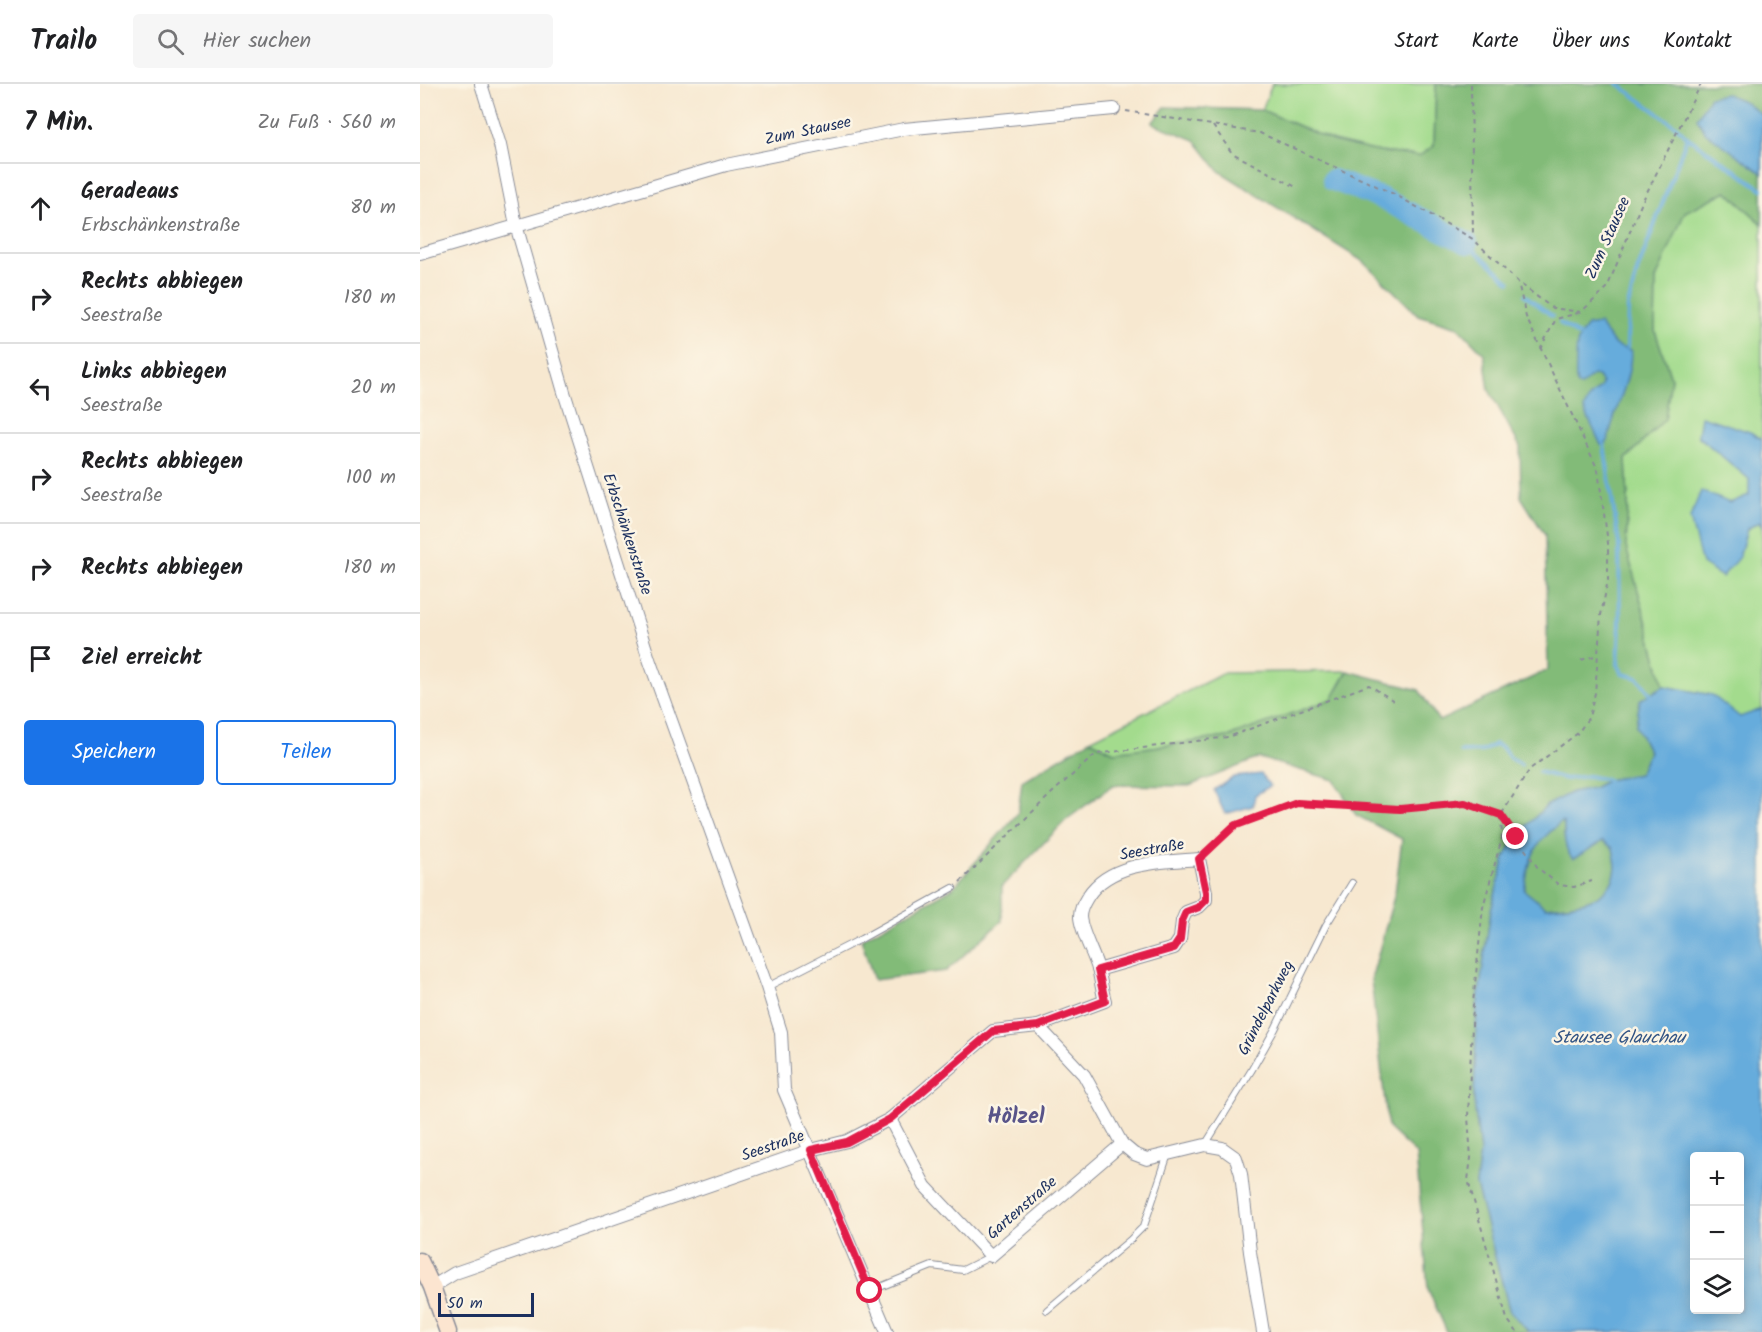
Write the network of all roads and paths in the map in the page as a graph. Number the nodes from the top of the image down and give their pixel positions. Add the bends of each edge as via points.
1 (481, 84) edge
2 (1471, 84) edge
3 (1701, 84) edge
4 (1114, 109) joint
5 (1213, 126) junction
6 (1298, 188) dead end
7 (516, 225) junction
8 (1473, 239) junction
9 (420, 254) edge
10 (1518, 282) junction
11 (1581, 312) junction
12 (1540, 349) junction
13 (1598, 655) junction
14 (1581, 660) dead end
15 (1394, 701) dead end
16 (1501, 815) junction
17 (1514, 831) junction
18 (1502, 837) junction
19 (1199, 859) junction
20 (1593, 881) dead end
21 (1352, 883) dead end
22 (953, 888) joint
23 (1098, 970) junction
24 (767, 987) junction
25 (1038, 1026) junction
26 (890, 1119) junction
27 (1122, 1144) junction
28 (1204, 1145) junction
29 (811, 1150) junction
30 (1168, 1154) junction
31 (991, 1256) junction
32 (420, 1261) edge
33 (432, 1287) junction
34 (870, 1291) junction
35 (1047, 1311) dead end
36 (448, 1332) edge
37 (887, 1332) edge
38 (1263, 1332) edge
39 (1517, 1332) edge

1 - 7 street, Erbschänkenstraße via 500,145
2 - 8 path
3 - 11 path, Zum Stausee via 1641,202 1606,288
4 - 5 path
4 - 7 street, Zum Stausee via 904,129 726,165
5 - 6 path via 1232,153
5 - 8 path via 1260,133 1396,195
7 - 9 street, Zum Stausee
7 - 24 street, Erbschänkenstraße via 564,392 650,659
8 - 10 path
10 - 11 path via 1552,308
10 - 12 path via 1526,317
11 - 12 path via 1556,319
12 - 13 path via 1598,470 1608,543 1608,580 1600,615
13 - 14 path
13 - 16 path via 1589,717 1578,733 1530,769
15 - 22 path via 1369,685 1228,737 1096,754
16 - 17 path
16 - 18 path
16 - 19 path via 1465,803 1400,809 1297,803 1234,826
17 - 18 path
17 - 20 path via 1538,868 1559,885 1574,887
18 - 39 path via 1483,907 1473,1002 1468,1180 1507,1319
19 - 23 street, Seestraße via 1206,900 1186,912 1174,948
19 - 23 street, Seestraße via 1130,868 1109,876 1092,890 1081,906 1080,919
21 - 28 lane, Gründelparkweg via 1275,1029
22 - 24 lane
23 - 25 street, Seestraße via 1105,1001
24 - 29 street, Erbschänkenstraße via 781,1032 784,1090
25 - 26 street, Seestraße via 993,1031
25 - 27 street via 1084,1075
26 - 29 street, Seestraße via 847,1142
26 - 31 street, Gartenstraße via 925,1186
27 - 30 street via 1148,1159
27 - 31 street, Gartenstraße
28 - 30 street
28 - 38 street via 1222,1148 1236,1158
29 - 33 street, Seestraße via 454,1273
29 - 34 street, Erbschänkenstraße
30 - 35 lane via 1144,1226
31 - 34 lane via 963,1270 932,1266
32 - 33 street
33 - 36 street
34 - 37 street, Erbschänkenstraße

